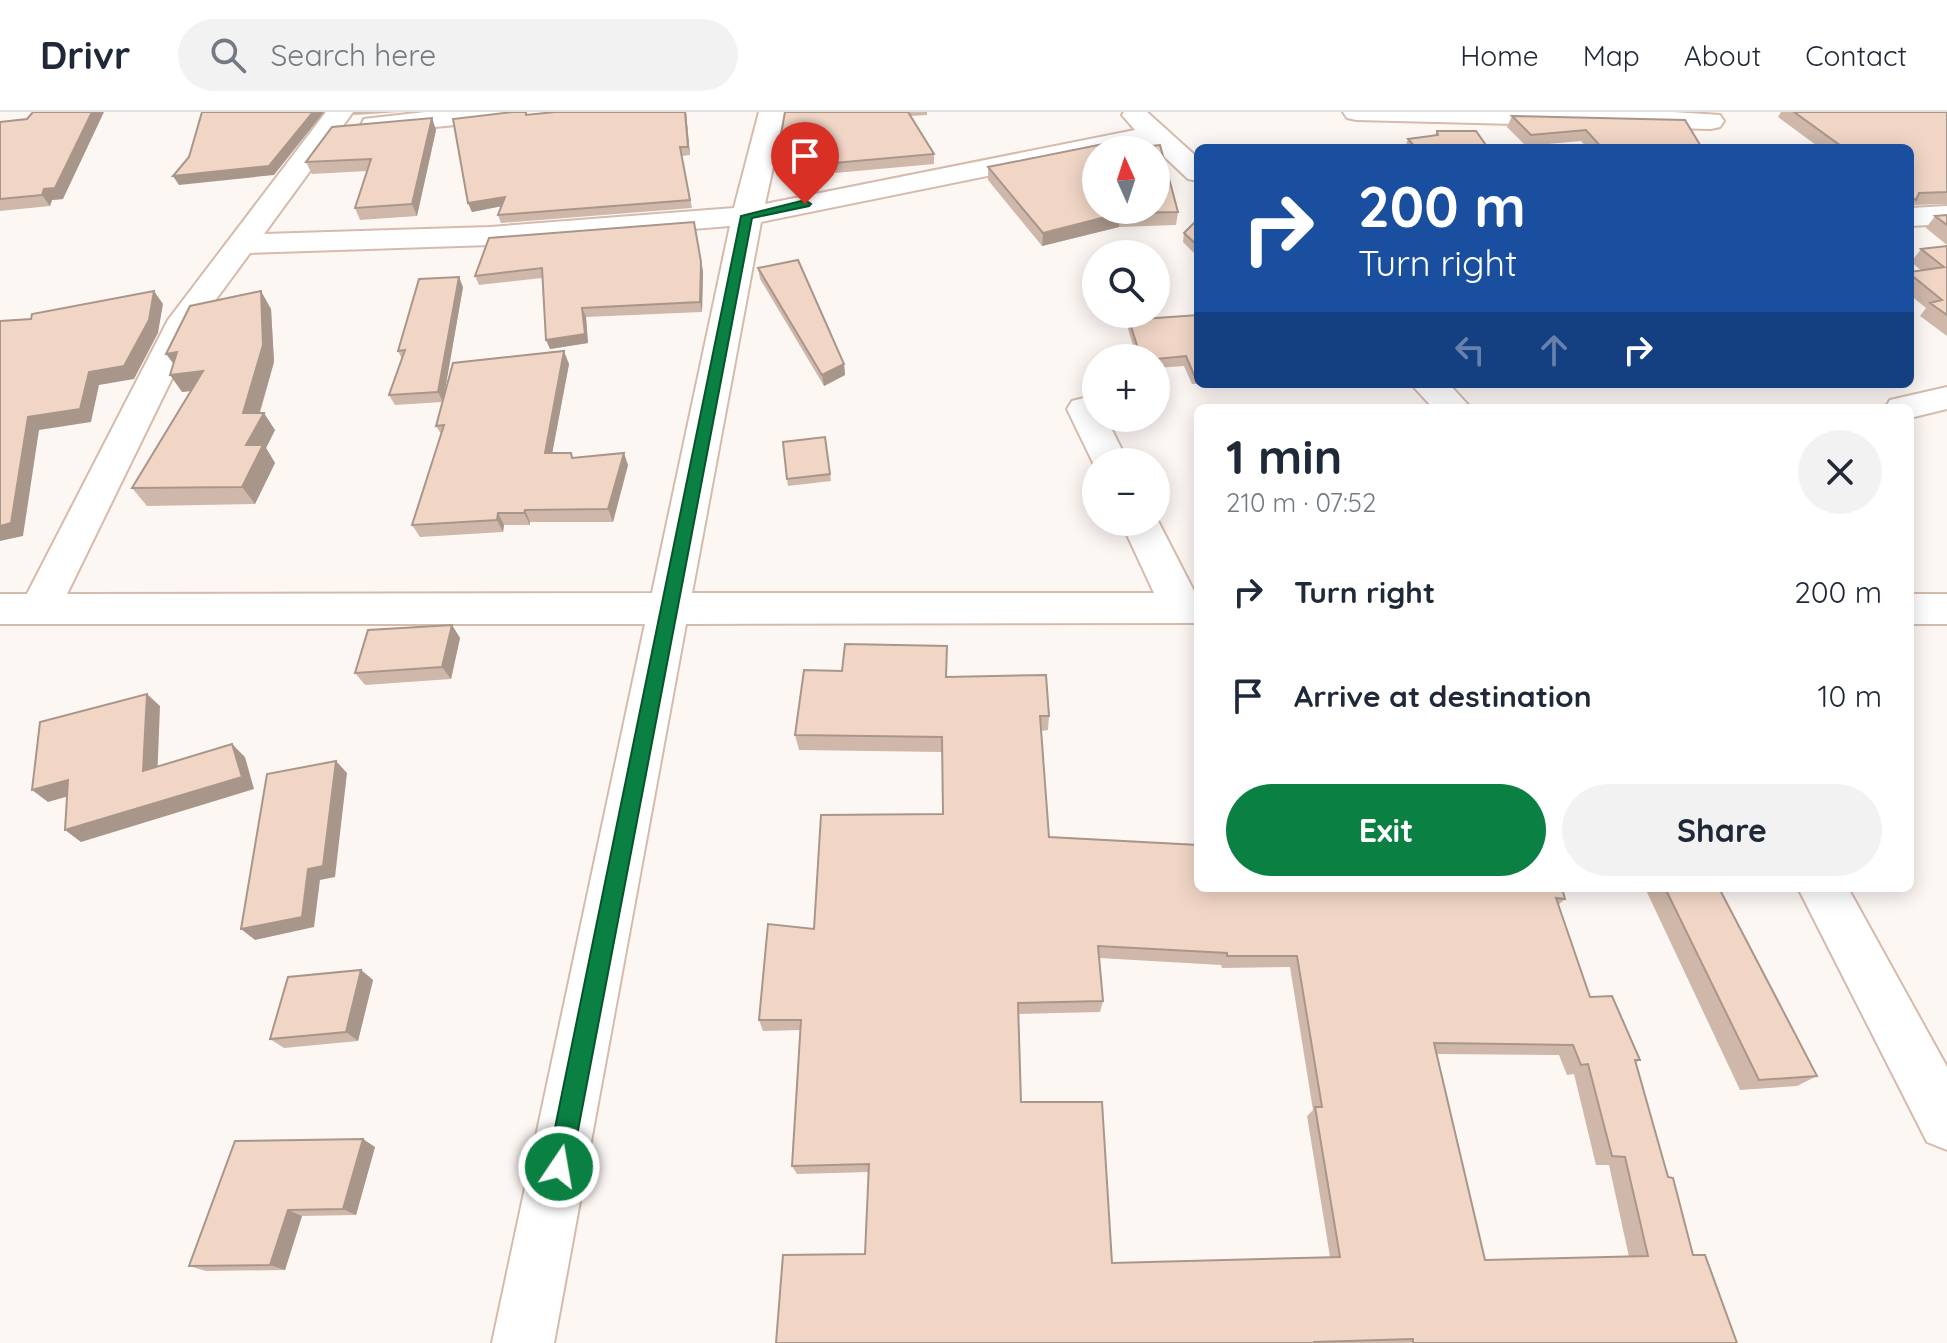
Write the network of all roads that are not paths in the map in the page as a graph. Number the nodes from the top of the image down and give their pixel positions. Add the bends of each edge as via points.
1 (506, 112) edge
2 (772, 112) edge
3 (1131, 112) edge
4 (1356, 112) edge
5 (1422, 113) edge
6 (334, 120) edge
7 (1714, 124) edge
8 (1155, 134) junction
9 (1194, 169) edge
10 (1947, 215) edge
11 (747, 216) junction
12 (1914, 217) edge
13 (241, 244) junction
14 (1432, 388) edge
15 (1450, 404) edge
16 (1148, 536) edge
17 (1190, 608) edge
18 (20, 609) edge
19 (670, 609) junction
20 (1914, 609) edge
21 (1947, 609) edge
22 (1824, 892) edge
23 (1945, 1115) edge
24 (523, 1343) edge

1 - 6 street
2 - 11 street
3 - 8 street
4 - 5 street
5 - 7 street
6 - 13 street
8 - 9 street
8 - 11 street
10 - 12 street
11 - 13 street via 490,236
11 - 19 street
13 - 18 street via 184,320
14 - 15 street
16 - 17 street
17 - 19 street
18 - 19 street
19 - 24 street
20 - 21 street
22 - 23 street

